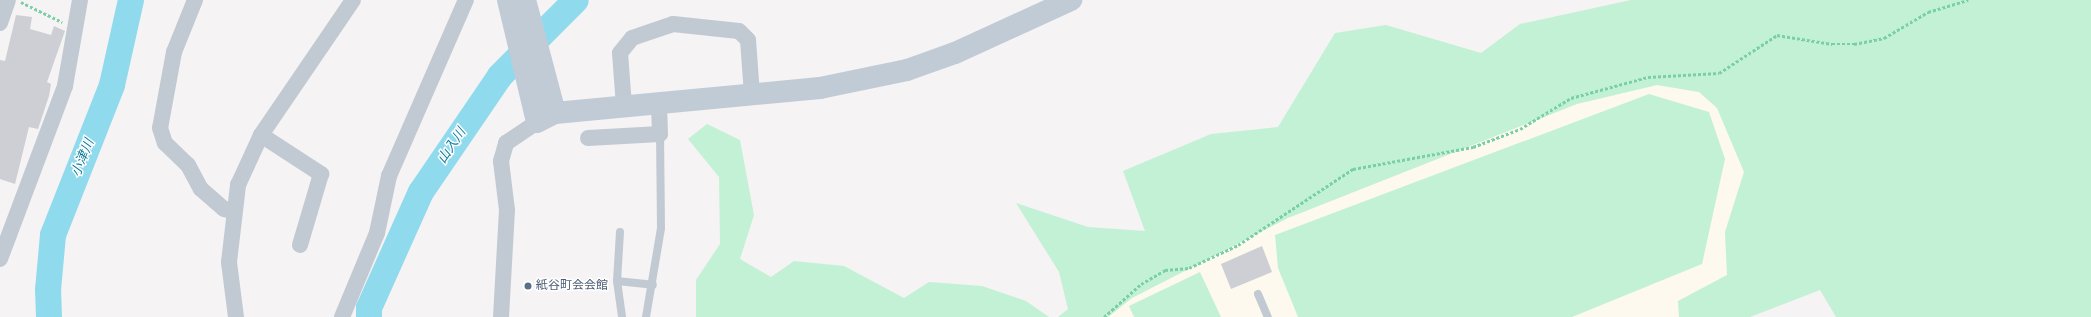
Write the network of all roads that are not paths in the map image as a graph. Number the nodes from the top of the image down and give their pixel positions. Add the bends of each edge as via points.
1 (8, 0) edge
2 (80, 0) edge
3 (195, 0) edge
4 (354, 0) edge
5 (466, 0) edge
6 (508, 0) edge
7 (1071, 0) edge
8 (523, 17) edge
9 (0, 24) edge
10 (752, 94) junction
11 (659, 103) junction
12 (624, 106) junction
13 (546, 117) junction
14 (660, 134) junction
15 (261, 135) junction
16 (588, 138) dead end
17 (232, 211) junction
18 (620, 232) dead end
19 (3, 240) edge
20 (300, 245) dead end
21 (0, 260) edge
22 (617, 280) junction
23 (653, 285) junction
24 (1258, 294) dead end
25 (236, 317) edge
26 (342, 317) edge
27 (501, 317) edge
28 (622, 317) edge
29 (646, 317) edge
30 (1268, 317) edge

1 - 9 street
2 - 19 street via 65,86
3 - 17 street via 174,52 160,128 165,143 188,165 201,189 224,209
4 - 15 street
5 - 26 street via 389,176 377,233
6 - 8 street
7 - 10 street via 955,53 907,70 820,88
8 - 13 street via 546,82
8 - 13 street via 530,96
10 - 11 street
10 - 12 street via 748,40 739,31 673,24 632,38 620,53
11 - 12 street
11 - 14 street
12 - 13 street
13 - 27 street via 506,142 502,152 506,210
14 - 16 street
14 - 23 lane via 661,228
15 - 17 street via 238,185
15 - 20 street via 321,174
17 - 25 street via 229,262
18 - 22 lane
19 - 21 street
22 - 23 lane
22 - 28 lane
23 - 29 lane
24 - 30 lane

